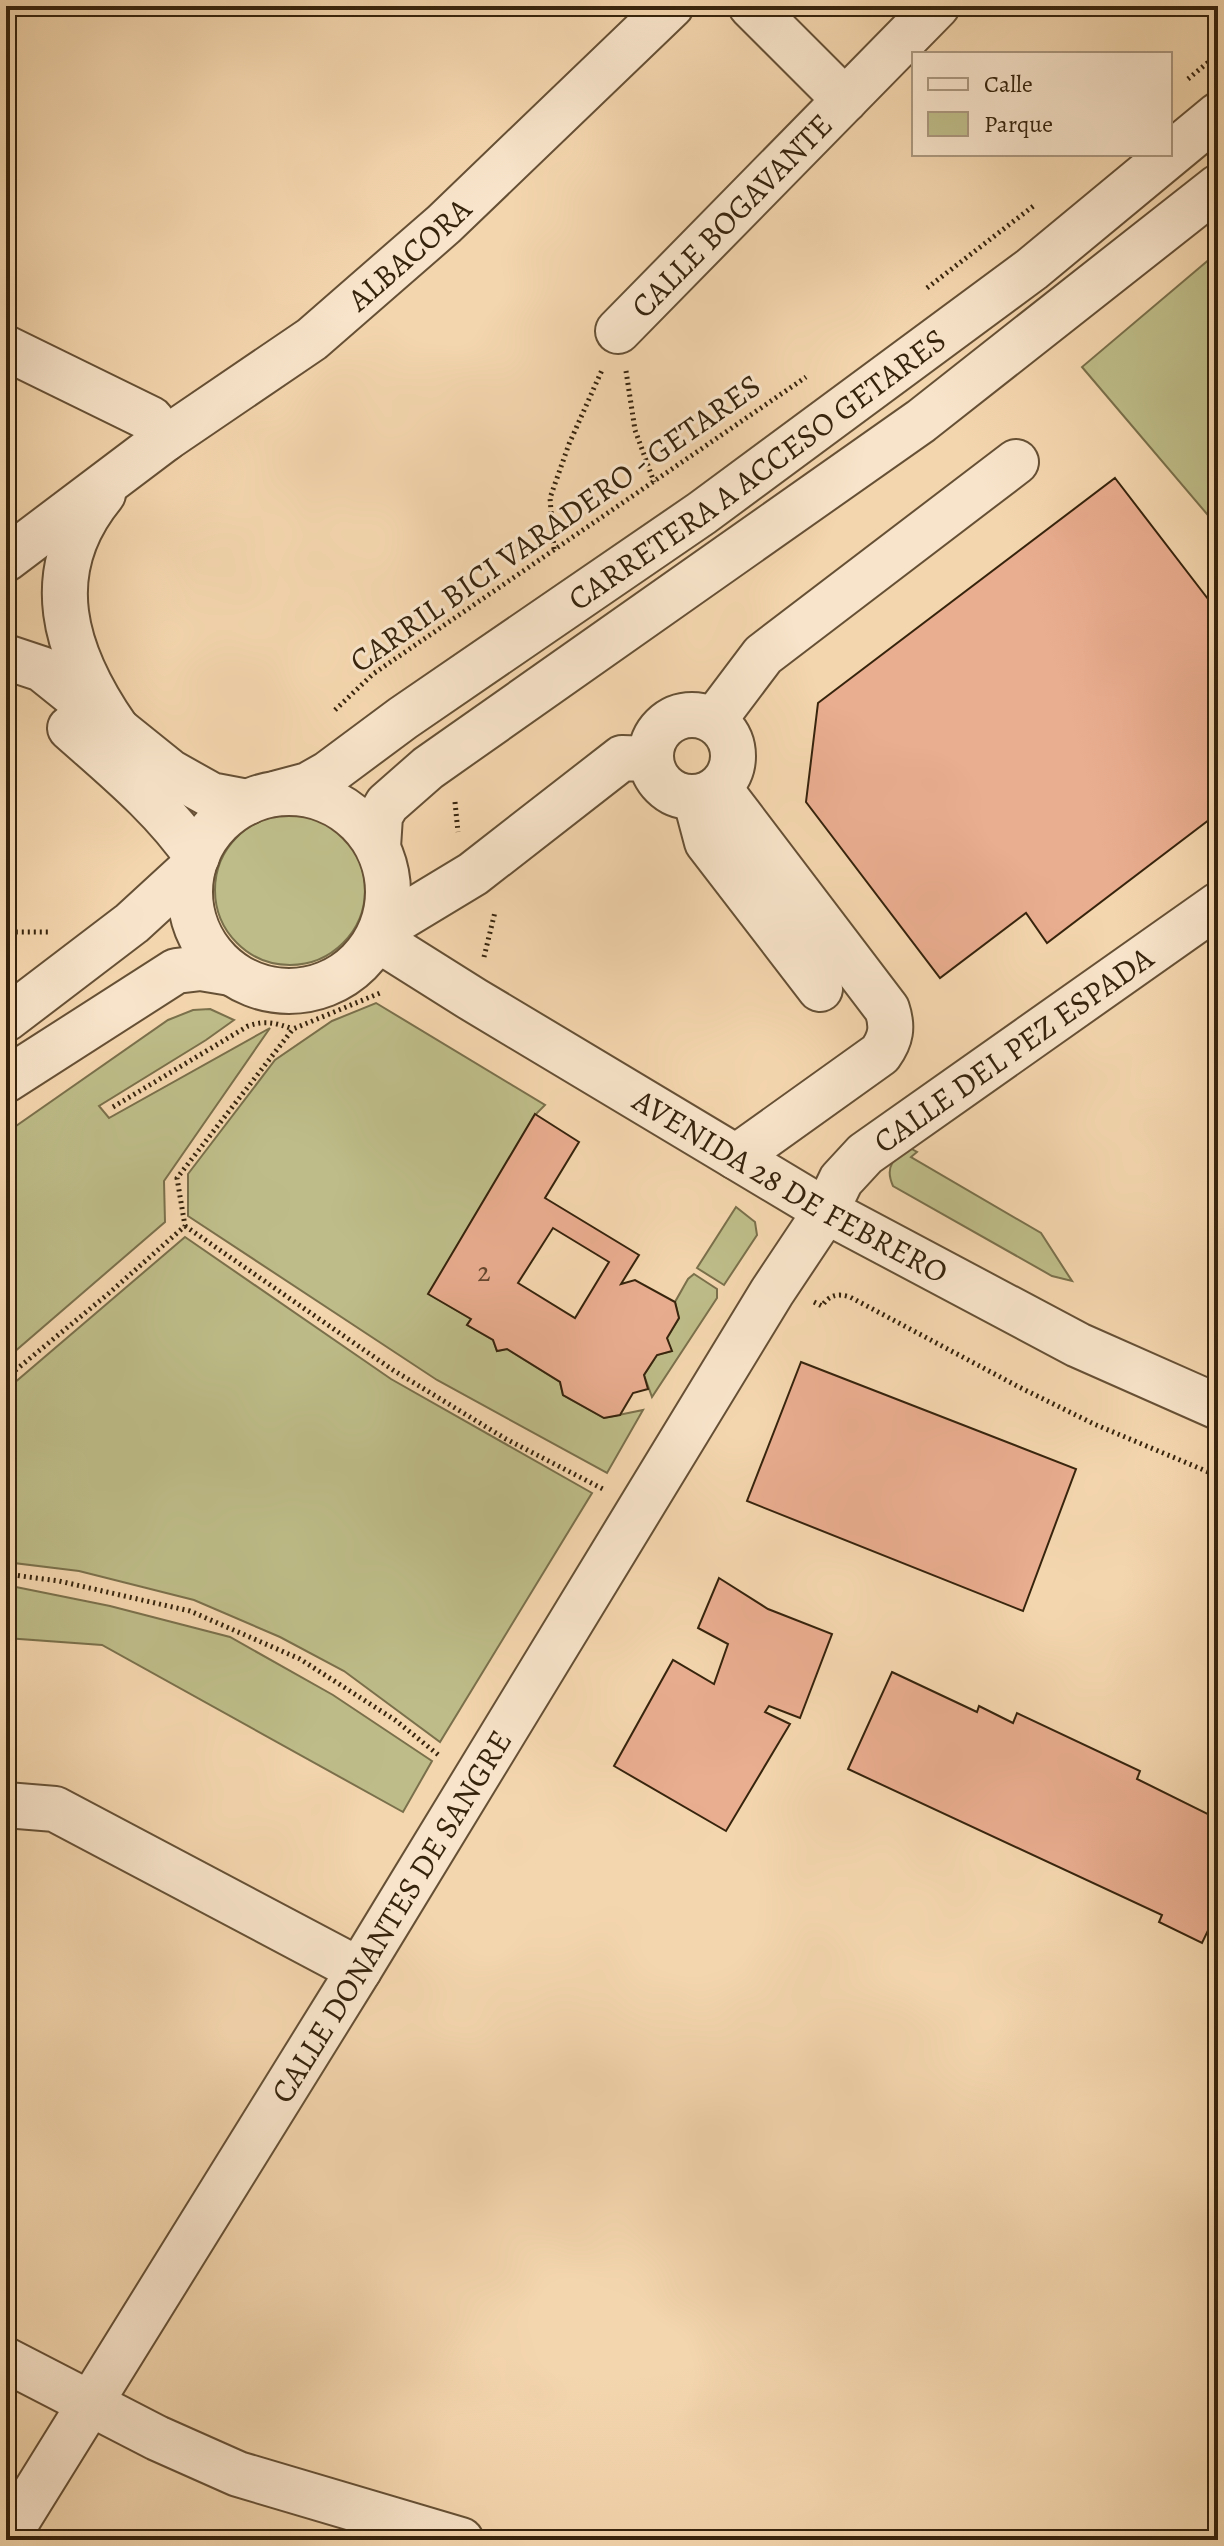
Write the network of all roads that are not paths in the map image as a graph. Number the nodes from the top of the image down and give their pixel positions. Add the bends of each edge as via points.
1 (671, 6) edge
2 (751, 6) edge
3 (937, 6) edge
4 (845, 100) junction
5 (1218, 115) edge
6 (1172, 153) edge
7 (1168, 156) edge
8 (1218, 187) edge
9 (618, 331) road end
10 (6, 348) edge
11 (165, 439) junction
12 (1016, 462) dead end
13 (123, 470) junction
14 (6, 559) edge
15 (6, 657) edge
16 (6, 669) edge
17 (714, 720) junction
18 (117, 729) junction
19 (651, 759) junction
20 (707, 793) junction
21 (263, 797) junction
22 (378, 847) junction
23 (195, 862) junction
24 (1218, 905) edge
25 (379, 934) junction
26 (231, 973) junction
27 (820, 989) dead end
28 (6, 1019) edge
29 (6, 1080) edge
30 (736, 1157) junction
31 (826, 1211) junction
32 (772, 1292) joint
33 (1218, 1407) edge
34 (6, 1805) edge
35 (359, 1970) junction
36 (6, 2360) edge
37 (90, 2405) junction
38 (6, 2539) edge
39 (461, 2540) edge

1 - 11 street, ALBACORA via 444,224 312,339
2 - 4 street, CALLE BOGAVANTE
3 - 4 street, CALLE BOGAVANTE
4 - 9 street, CALLE BOGAVANTE
5 - 6 street, CARRETERA A ACCESO GETARES
7 - 21 street, CARRETERA A ACCESO GETARES via 1032,269 702,513 329,773 308,785
8 - 22 street, CARRETERA A ACCESO GETARES via 921,421 428,768 387,804 380,816
10 - 11 street via 151,419
11 - 13 street, ALBACORA
12 - 17 street via 763,655
13 - 14 street, ALBACORA
13 - 18 street, ALBACORA via 85,516 65,574 69,637 85,679
15 - 18 street via 42,669
16 - 23 street via 158,809
17 - 19 street via 689,714 665,724 652,745
17 - 20 street via 731,740 733,766
18 - 21 street via 170,772 211,795
19 - 20 street via 670,791 682,796
19 - 25 street via 622,758 473,874
20 - 27 street via 707,842
20 - 30 street via 891,1020 880,1054
21 - 22 street via 302,793 325,799 364,827
21 - 23 street via 233,809 215,825
22 - 25 street via 389,893
23 - 26 street via 189,890 192,914 207,947
23 - 28 street via 132,923
24 - 31 street, CALLE DEL PEZ ESPADA via 865,1154 841,1180
25 - 26 street via 363,959 323,985 276,990
25 - 30 street, AVENIDA 28 DE FEBRERO
26 - 29 street via 176,971
30 - 31 street, AVENIDA 28 DE FEBRERO
31 - 32 street, CALLE DEL PEZ ESPADA
31 - 33 street, AVENIDA 28 DE FEBRERO via 1078,1345
32 - 35 street, CALLE DONANTES DE SANGRE
34 - 35 street via 55,1809
35 - 37 street, CALLE DONANTES DE SANGRE
36 - 37 street
37 - 38 street, CALLE DONANTES DE SANGRE
37 - 39 street via 238,2474

